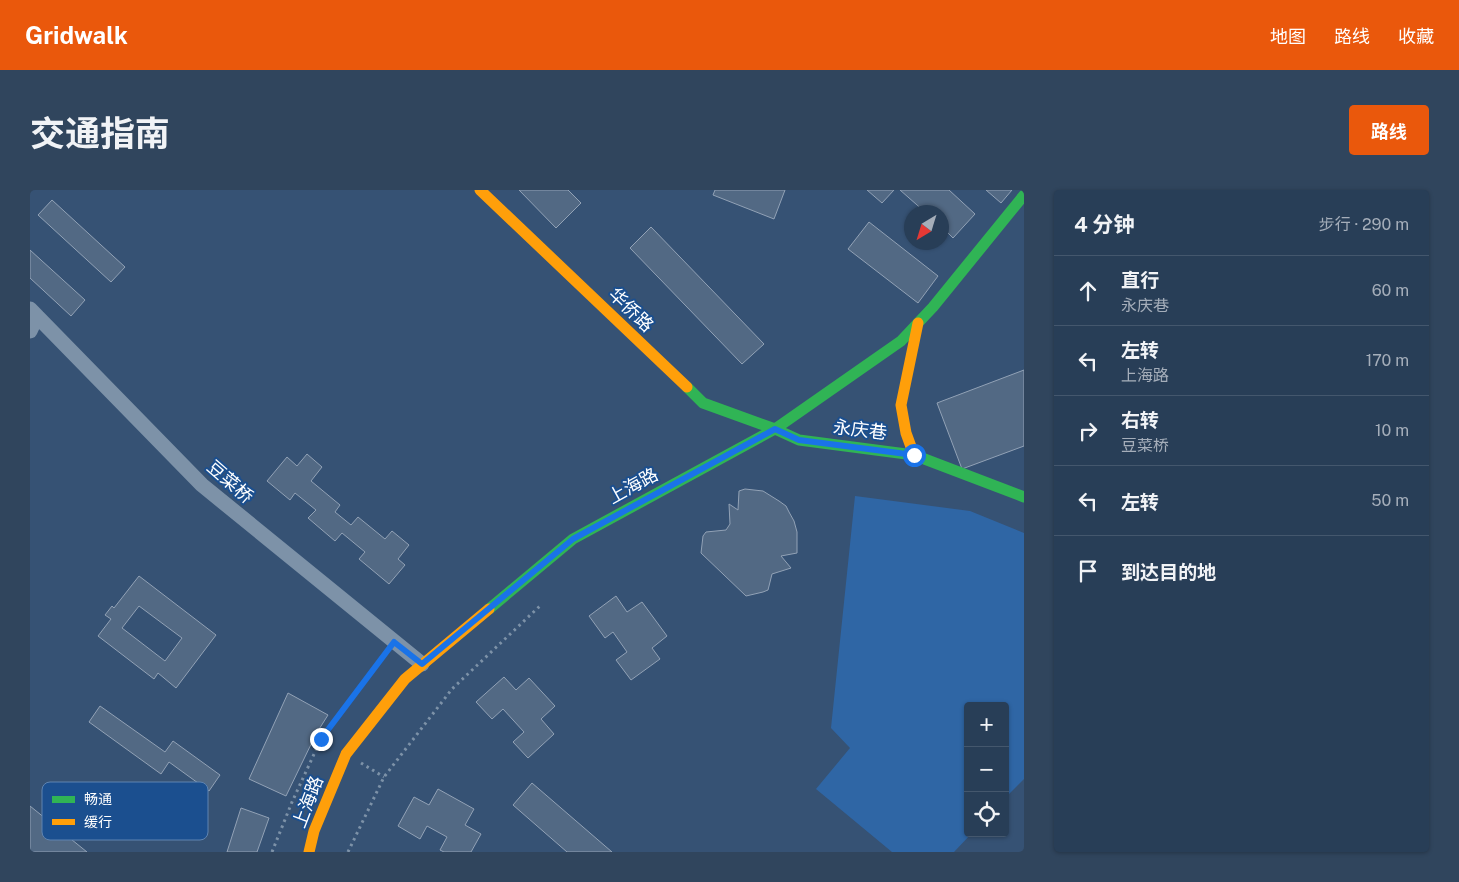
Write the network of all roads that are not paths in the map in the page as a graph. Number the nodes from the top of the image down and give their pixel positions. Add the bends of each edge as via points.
1 (480, 190) edge
2 (1024, 195) edge
3 (33, 312) edge
4 (918, 323) junction
5 (30, 331) edge
6 (775, 429) junction
7 (914, 455) junction
8 (1024, 497) edge
9 (422, 664) junction
10 (309, 852) edge

1 - 6 main road, 华侨路 via 703,403
2 - 4 main road, 上海路
3 - 5 street
3 - 9 street, 豆菜桥 via 202,485
4 - 6 main road, 上海路 via 901,341
4 - 7 main road via 901,405
6 - 7 main road, 永庆巷 via 799,440
6 - 9 main road, 上海路 via 573,539
7 - 8 main road, 永庆巷
9 - 10 main road, 上海路 via 405,679 346,754 314,831

